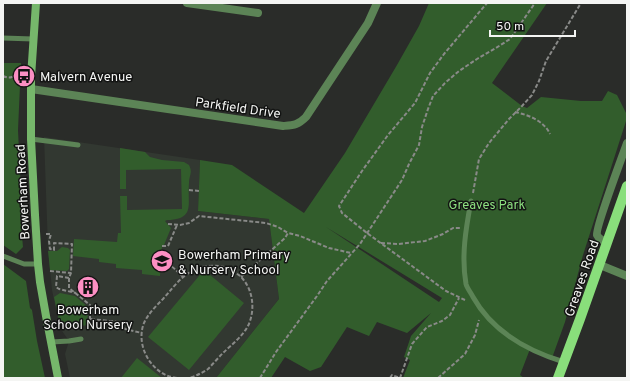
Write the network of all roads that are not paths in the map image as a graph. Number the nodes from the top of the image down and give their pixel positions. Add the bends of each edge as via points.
1 (36, 3) edge
2 (187, 3) edge
3 (377, 3) edge
4 (258, 12) dead end
5 (3, 38) edge
6 (33, 39) junction
7 (31, 89) junction
8 (31, 139) junction
9 (627, 143) edge
10 (78, 145) dead end
11 (627, 186) edge
12 (471, 201) road end
13 (607, 242) junction
14 (3, 256) edge
15 (38, 264) junction
16 (600, 265) junction
17 (627, 276) edge
18 (80, 339) dead end
19 (51, 342) junction
20 (564, 362) junction
21 (58, 378) edge
22 (558, 378) edge

1 - 6 street, Bowerham Road
2 - 4 street
3 - 7 street, Parkfield Drive via 368,23 306,117 301,123 293,125 283,126
5 - 6 lane
6 - 7 street, Bowerham Road
7 - 8 street, Bowerham Road
8 - 10 lane
8 - 15 street, Bowerham Road
9 - 13 street via 598,229 598,237
11 - 13 main road, Greaves Road
12 - 20 lane via 464,259 467,285 478,305 494,324 512,338 530,349
13 - 16 main road, Greaves Road
14 - 15 lane via 24,264
15 - 19 street, Bowerham Road
16 - 17 street
16 - 20 main road, Greaves Road
18 - 19 lane
19 - 21 street, Bowerham Road
20 - 22 main road, Greaves Road

